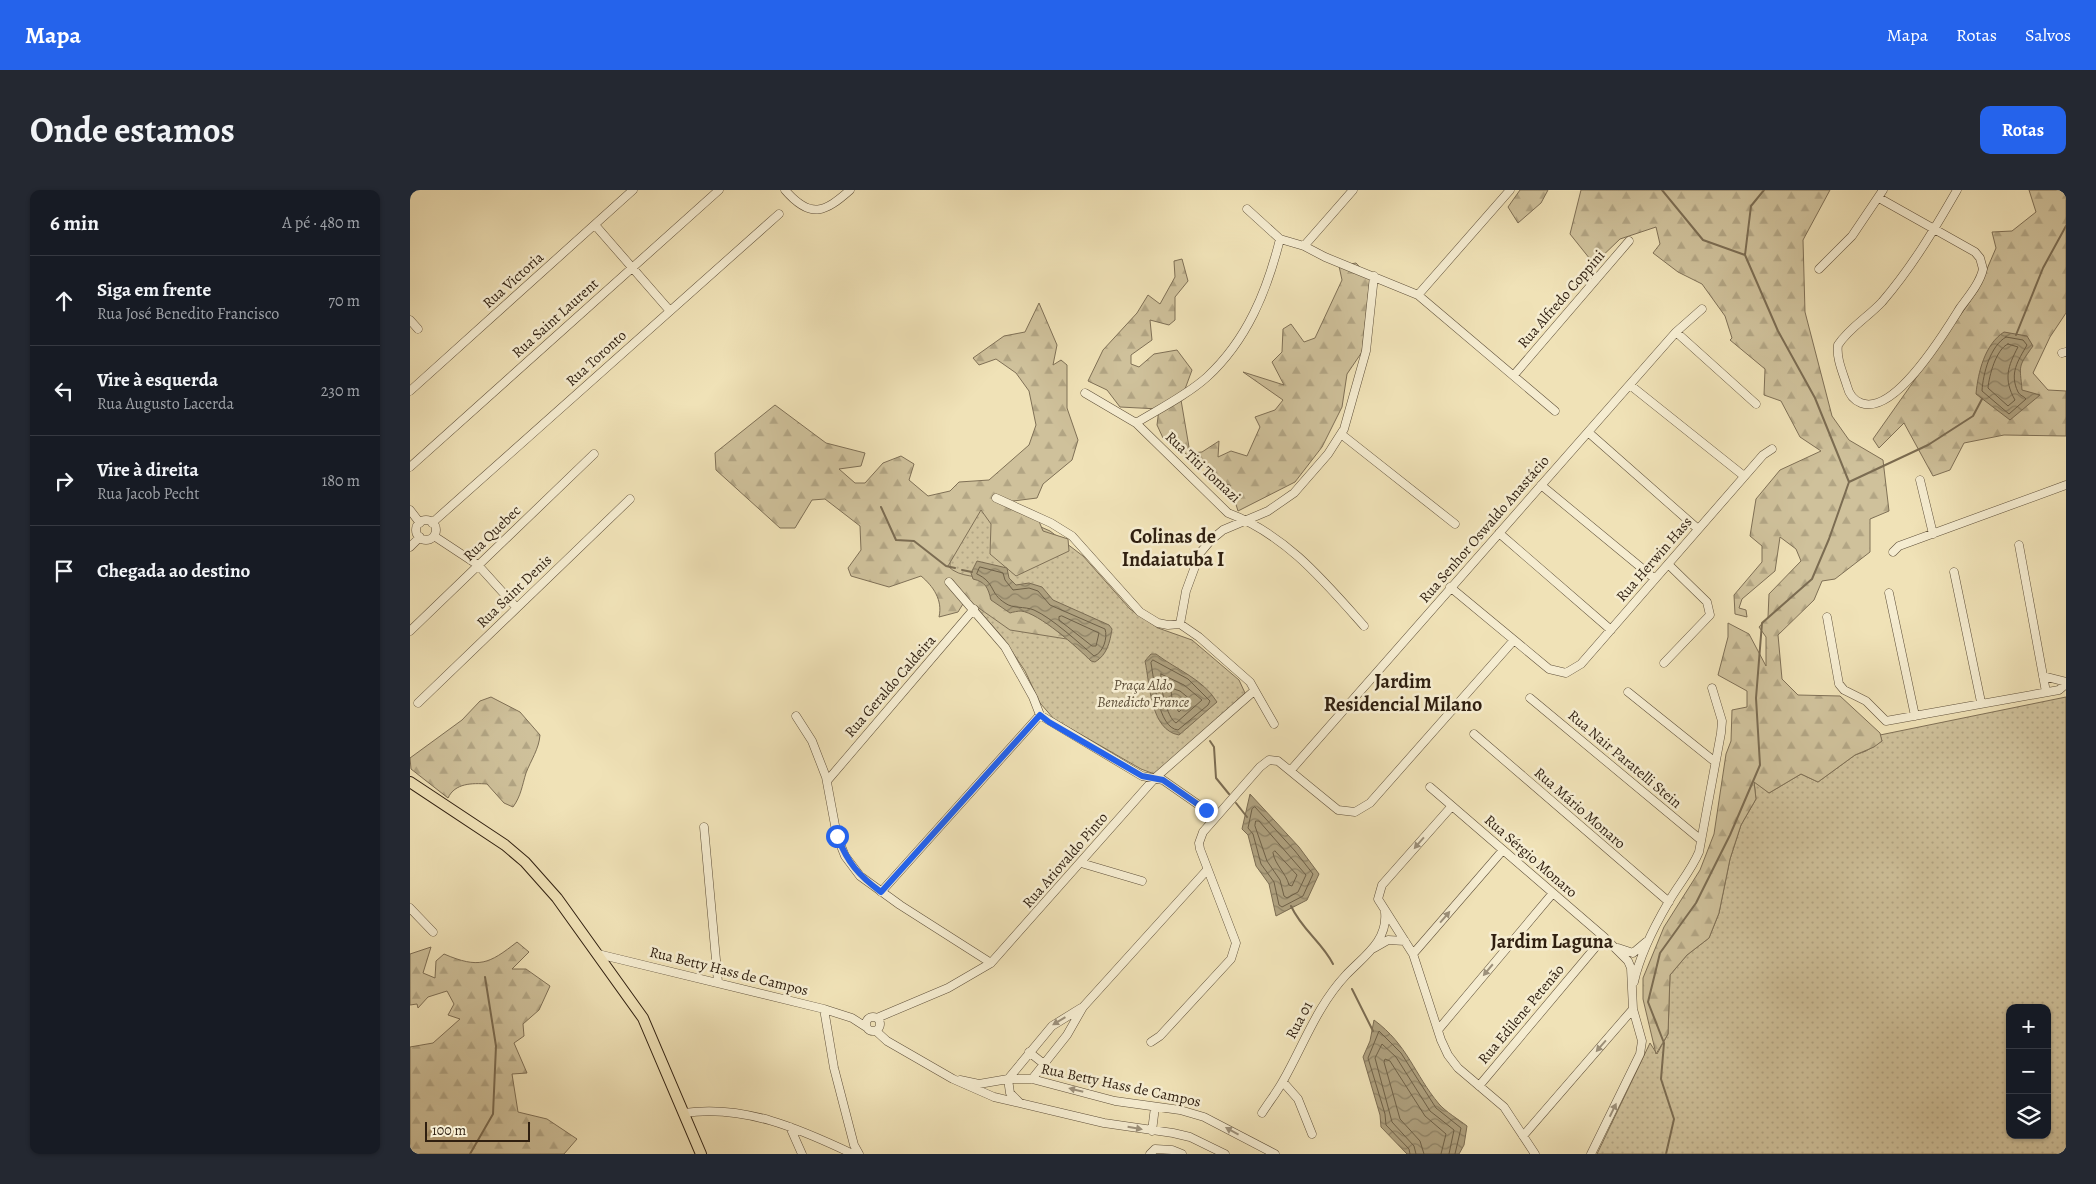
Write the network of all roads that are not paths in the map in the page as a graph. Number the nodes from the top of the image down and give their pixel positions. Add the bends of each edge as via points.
1 (633, 190) edge
2 (719, 190) edge
3 (785, 190) edge
4 (850, 190) edge
5 (1352, 190) edge
6 (1510, 190) edge
7 (1883, 190) edge
8 (1957, 190) edge
9 (1879, 198) junction
10 (1247, 209) dead end
11 (779, 214) dead end
12 (595, 225) junction
13 (1935, 229) junction
14 (1280, 239) junction
15 (1628, 241) dead end
16 (1304, 246) junction
17 (634, 267) junction
18 (1819, 269) dead end
19 (1374, 276) junction
20 (1418, 295) junction
21 (1702, 309) dead end
22 (670, 311) junction
23 (410, 320) edge
24 (418, 329) dead end
25 (1676, 332) junction
26 (1514, 375) junction
27 (1630, 384) junction
28 (410, 391) edge
29 (1085, 393) dead end
30 (1756, 404) dead end
31 (1555, 411) dead end
32 (1136, 423) junction
33 (1588, 432) junction
34 (1341, 434) junction
35 (1772, 449) dead end
36 (594, 454) dead end
37 (410, 467) edge
38 (1744, 476) junction
39 (1920, 480) dead end
40 (1541, 485) junction
41 (2066, 485) edge
42 (996, 498) dead end
43 (630, 499) dead end
44 (410, 510) edge
45 (1247, 520) junction
46 (420, 523) junction
47 (432, 523) junction
48 (1455, 524) dead end
49 (1698, 530) junction
50 (1499, 533) junction
51 (1933, 534) junction
52 (434, 536) junction
53 (420, 537) junction
54 (2019, 545) dead end
55 (410, 547) edge
56 (1893, 552) dead end
57 (1668, 564) junction
58 (478, 565) junction
59 (1954, 572) dead end
60 (1655, 579) junction
61 (949, 582) dead end
62 (1450, 587) junction
63 (1889, 593) dead end
64 (516, 607) junction
65 (974, 609) junction
66 (1827, 617) dead end
67 (1180, 624) junction
68 (1364, 626) dead end
69 (1611, 630) junction
70 (410, 631) edge
71 (1514, 640) junction
72 (1664, 663) dead end
73 (2043, 676) junction
74 (2066, 683) edge
75 (1712, 688) dead end
76 (1254, 691) junction
77 (1628, 692) dead end
78 (2046, 692) junction
79 (1530, 698) dead end
80 (1981, 702) junction
81 (418, 703) dead end
82 (1040, 715) junction
83 (796, 716) dead end
84 (1915, 716) junction
85 (1274, 724) dead end
86 (1474, 734) dead end
87 (1714, 761) junction
88 (1291, 770) junction
89 (1154, 778) junction
90 (827, 781) junction
91 (410, 782) edge
92 (1430, 787) dead end
93 (1451, 807) junction
94 (1206, 810) dead end
95 (704, 827) dead end
96 (1702, 840) junction
97 (1503, 850) junction
98 (1080, 863) junction
99 (1206, 870) junction
100 (1142, 880) dead end
101 (881, 892) junction
102 (1553, 893) junction
103 (1669, 902) junction
104 (410, 908) edge
105 (1384, 910) junction
106 (433, 932) dead end
107 (1604, 937) junction
108 (1649, 939) junction
109 (1405, 941) junction
110 (1614, 946) junction
111 (1372, 949) junction
112 (598, 954) junction
113 (1412, 954) junction
114 (990, 963) junction
115 (718, 982) junction
116 (1632, 991) junction
117 (1083, 1007) junction
118 (824, 1009) junction
119 (1633, 1009) junction
120 (873, 1017) junction
121 (852, 1018) junction
122 (866, 1027) junction
123 (1438, 1030) junction
124 (876, 1031) junction
125 (1151, 1042) dead end
126 (1029, 1052) junction
127 (1044, 1064) junction
128 (1008, 1078) junction
129 (953, 1079) junction
130 (1032, 1079) junction
131 (1283, 1082) junction
132 (1478, 1086) junction
133 (1023, 1105) junction
134 (1155, 1106) junction
135 (684, 1113) junction
136 (1262, 1113) dead end
137 (790, 1127) junction
138 (1152, 1131) junction
139 (1312, 1134) dead end
140 (1523, 1136) junction
141 (1152, 1152) edge
142 (701, 1154) edge
143 (802, 1154) edge
144 (853, 1154) edge
145 (859, 1154) edge
146 (1182, 1154) edge
147 (1225, 1154) edge
148 (1275, 1154) edge
149 (1534, 1154) edge
150 (1591, 1154) edge

1 - 12 street, Rua Victoria
2 - 17 street, Rua Saint Laurent
3 - 4 street via 806,207 820,210 832,206
5 - 16 street
6 - 20 street
7 - 9 street
8 - 13 street
9 - 13 street
9 - 18 street via 1852,236
10 - 14 street
11 - 22 street, Rua Toronto
12 - 17 street
12 - 28 street, Rua Victoria
13 - 13 street via 1974,252 1983,264 1982,275 1928,356 1898,388 1880,402 1870,405 1858,402 1848,392 1838,345 1880,304
14 - 16 street
14 - 32 street via 1254,318 1224,359 1206,378
15 - 26 street, Rua Alfredo Coppini
16 - 19 street
17 - 22 street
17 - 37 street, Rua Saint Laurent
19 - 20 street
19 - 34 street via 1366,351
20 - 26 street
21 - 25 street, Rua Senhor Oswaldo Anastácio
22 - 47 street, Rua Toronto
23 - 24 street
25 - 27 street, Rua Senhor Oswaldo Anastácio
25 - 30 street
26 - 31 street
27 - 33 street, Rua Senhor Oswaldo Anastácio
27 - 38 street
29 - 32 street, Rua Titi Tomazi
32 - 45 street, Rua Titi Tomazi via 1228,513
33 - 40 street, Rua Senhor Oswaldo Anastácio
33 - 49 street
34 - 45 street via 1294,493 1268,511
34 - 48 street
35 - 38 street, Rua Herwin Hass via 1763,454
36 - 58 street, Rua Quebec
38 - 49 street, Rua Herwin Hass
39 - 51 street
40 - 50 street, Rua Senhor Oswaldo Anastácio
40 - 60 street
41 - 51 street
42 - 67 street via 1072,536 1140,612 1158,623
43 - 64 street, Rua Saint Denis
44 - 46 street
45 - 67 street via 1223,530 1200,553 1186,591
45 - 68 street, Rua Titi Tomazi via 1287,547 1317,574
46 - 47 street
46 - 53 street via 416,530
47 - 52 street via 436,531
49 - 57 street, Rua Herwin Hass
50 - 62 street, Rua Senhor Oswaldo Anastácio
50 - 69 street
51 - 56 street via 1899,546
52 - 53 street via 428,540
52 - 58 street
53 - 55 street
54 - 73 street
57 - 60 street, Rua Herwin Hass
57 - 72 street via 1708,602 1710,615
58 - 64 street
58 - 70 street, Rua Quebec
59 - 80 street
60 - 69 street, Rua Herwin Hass
61 - 65 street
62 - 71 street
62 - 88 street, Rua Senhor Oswaldo Anastácio
63 - 84 street
64 - 81 street, Rua Saint Denis
65 - 82 street via 1005,647
65 - 90 street, Rua Geraldo Caldeira
66 - 84 street via 1839,684 1844,690 1866,701 1886,721
67 - 76 street via 1250,682
69 - 71 street, Rua Herwin Hass via 1581,664 1566,673 1549,669
71 - 88 street via 1370,803 1355,812 1338,810
73 - 74 street
73 - 78 street
74 - 78 street via 2059,690
75 - 87 street via 1722,721
76 - 85 street
76 - 89 street, Rua Ariovaldo Pinto
77 - 87 street
78 - 80 street
79 - 96 street, Rua Nair Paratelli Stein
80 - 84 street
82 - 89 street via 1142,776
82 - 101 street
83 - 90 street via 812,741
86 - 103 street, Rua Mário Monaro
87 - 96 street
88 - 99 street via 1273,760 1264,763 1203,832 1199,843
89 - 94 street via 1163,780
89 - 98 street, Rua Ariovaldo Pinto
90 - 101 street via 837,836 845,856 860,876
91 - 112 main road via 486,831 525,862 557,898
92 - 93 street, Rua Sérgio Monaro
93 - 97 street, Rua Sérgio Monaro
93 -> 105 street via 1382,885 1378,902
95 - 115 street
96 - 103 street via 1693,865
97 - 102 street, Rua Sérgio Monaro
113 -> 97 street
98 - 100 street
98 - 114 street, Rua Ariovaldo Pinto
99 - 117 street
99 - 125 street via 1236,943 1235,951 1160,1036
101 - 114 street
102 - 107 street, Rua Sérgio Monaro
102 -> 123 street
103 - 108 street
104 - 106 street
105 - 109 street
105 - 111 street, Rua 01 via 1385,929
107 - 110 street, Rua Sérgio Monaro
107 - 132 street, Rua Edilene Petenão
108 - 110 street via 1633,953
108 - 116 street
109 - 111 street, Rua 01 via 1388,940
109 - 113 street
110 - 116 street, Rua Sérgio Monaro via 1631,968
111 - 131 street, Rua 01 via 1319,1009
112 - 115 street, Rua Betty Hass de Campos
112 - 135 main road via 643,1018
113 - 123 street
114 - 120 street, Rua Ariovaldo Pinto via 948,988
115 - 118 street, Rua Betty Hass de Campos
116 - 119 street, Rua Sérgio Monaro
117 -> 126 street via 1052,1026
117 - 127 street via 1067,1035
118 - 121 street, Rua Betty Hass de Campos
118 - 145 street via 834,1068
119 -> 140 street
150 -> 119 street, Rua Sérgio Monaro via 1640,1054 1642,1041
120 - 121 street, Rua Betty Hass de Campos
120 - 122 street via 866,1020
120 - 124 street via 880,1026
121 - 122 street, Rua Betty Hass de Campos
122 - 124 street
123 - 132 street via 1448,1055
124 - 129 street, Rua Betty Hass de Campos via 887,1041
126 - 127 street
126 - 128 street
127 - 130 street
128 - 129 street, Rua Betty Hass de Campos via 980,1084
128 - 130 street, Rua Betty Hass de Campos
128 - 133 street via 1012,1096
129 - 133 street, Rua Betty Hass de Campos via 975,1091
134 -> 130 street, Rua Betty Hass de Campos via 1115,1101
131 - 136 street, Rua 01
131 - 139 street via 1298,1099
132 - 140 street via 1504,1108
133 -> 138 street, Rua Betty Hass de Campos
134 - 138 street
148 -> 134 street, Rua Betty Hass de Campos via 1204,1117
135 - 137 street via 706,1110 751,1115
135 - 142 main road
137 - 143 street
137 - 144 street
138 - 147 street, Rua Betty Hass de Campos via 1190,1137
140 - 149 street
141 - 146 street via 1172,1150

